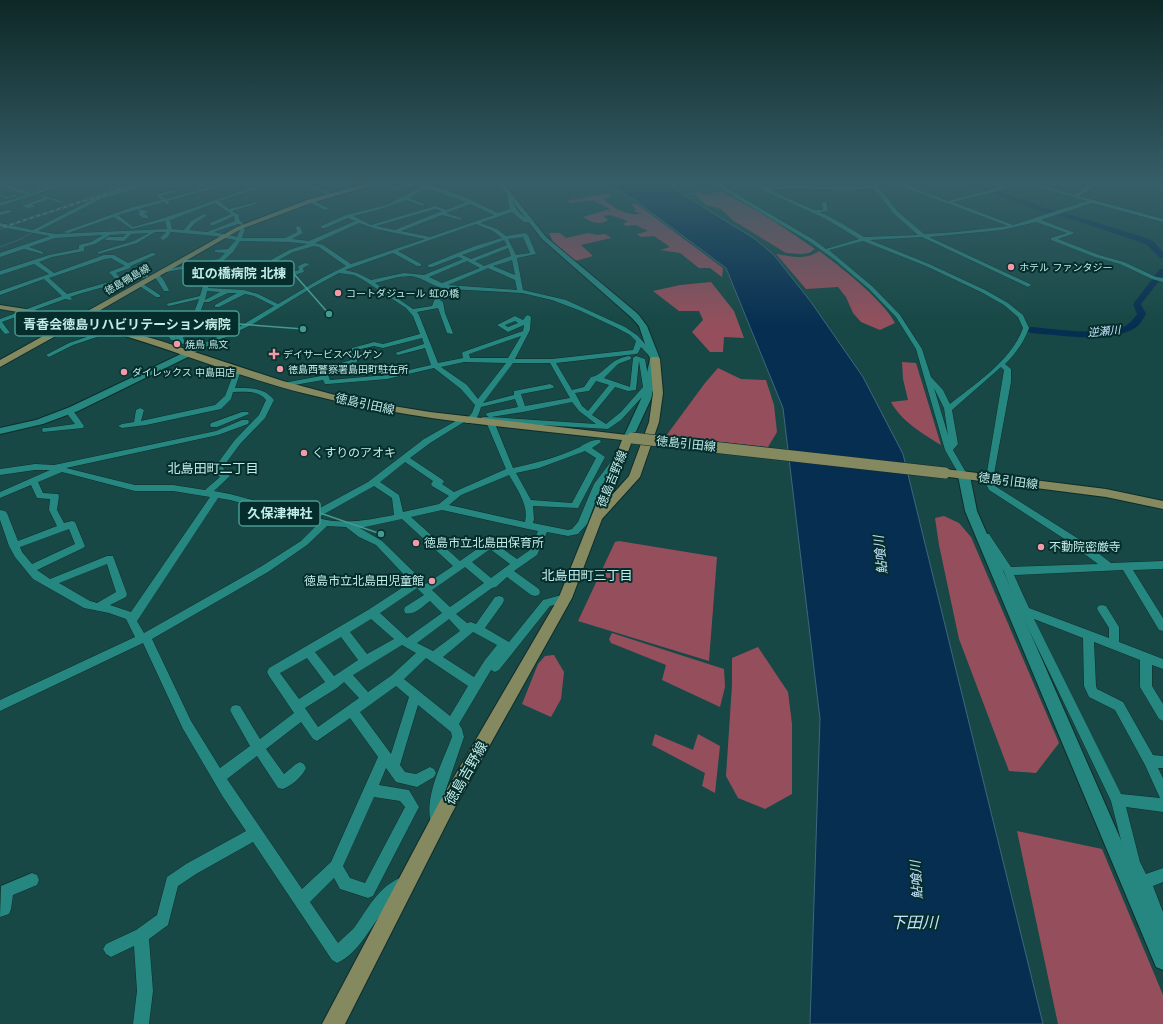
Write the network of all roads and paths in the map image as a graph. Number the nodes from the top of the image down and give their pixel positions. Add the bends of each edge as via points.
1 (24, 230) edge
2 (37, 230) edge
3 (73, 230) edge
4 (123, 230) edge
5 (130, 230) edge
6 (145, 230) edge
7 (170, 230) junction
8 (222, 230) edge
9 (231, 230) edge
10 (243, 230) edge
11 (299, 230) edge
12 (340, 230) edge
13 (386, 230) edge
14 (400, 230) edge
15 (456, 230) edge
16 (493, 230) edge
17 (538, 230) edge
18 (794, 230) edge
19 (848, 230) edge
20 (916, 230) edge
21 (992, 230) edge
22 (1065, 230) edge
23 (154, 231) junction
24 (186, 231) joint
25 (33, 232) junction
26 (394, 232) junction
27 (110, 233) junction
28 (206, 234) junction
29 (55, 236) junction
30 (220, 236) junction
31 (923, 236) junction
32 (504, 237) junction
33 (163, 238) dead end
34 (100, 239) junction
35 (240, 239) junction
36 (430, 239) junction
37 (863, 239) junction
38 (287, 240) junction
39 (312, 243) junction
40 (509, 246) junction
41 (27, 248) junction
42 (829, 249) dead end
43 (217, 251) dead end
44 (231, 251) junction
45 (393, 251) junction
46 (41, 253) dead end
47 (96, 254) dead end
48 (154, 254) dead end
49 (0, 255) edge
50 (16, 255) dead end
51 (459, 255) junction
52 (514, 257) junction
53 (468, 260) junction
54 (35, 262) junction
55 (220, 262) junction
56 (307, 264) dead end
57 (128, 265) junction
58 (419, 265) dead end
59 (350, 266) junction
60 (430, 266) dead end
61 (252, 267) junction
62 (446, 267) junction
63 (486, 267) junction
64 (291, 270) dead end
65 (302, 270) junction
66 (452, 270) dead end
67 (337, 271) junction
68 (0, 273) edge
69 (158, 273) junction
70 (458, 273) dead end
71 (53, 275) junction
72 (146, 276) junction
73 (464, 276) junction
74 (45, 277) junction
75 (424, 277) junction
76 (518, 279) junction
77 (1163, 280) edge
78 (120, 281) junction
79 (371, 282) junction
80 (140, 284) junction
81 (1028, 285) dead end
82 (444, 286) junction
83 (228, 290) junction
84 (521, 291) dead end
85 (244, 292) junction
86 (0, 293) edge
87 (161, 295) junction
88 (204, 295) junction
89 (216, 296) junction
90 (66, 297) junction
91 (72, 300) dead end
92 (438, 304) junction
93 (217, 306) dead end
94 (278, 306) junction
95 (0, 307) edge
96 (0, 310) edge
97 (412, 311) junction
98 (25, 312) junction
99 (157, 313) dead end
100 (444, 316) junction
101 (452, 316) dead end
102 (72, 320) junction
103 (526, 320) junction
104 (0, 321) edge
105 (0, 324) edge
106 (169, 327) junction
107 (151, 331) dead end
108 (107, 332) junction
109 (7, 333) dead end
110 (450, 333) dead end
111 (424, 335) junction
112 (524, 335) junction
113 (180, 338) junction
114 (532, 339) dead end
115 (641, 343) junction
116 (428, 345) junction
117 (198, 349) junction
118 (398, 353) dead end
119 (187, 354) junction
120 (49, 355) dead end
121 (637, 358) junction
122 (0, 359) edge
123 (469, 359) junction
124 (511, 360) junction
125 (655, 360) junction
126 (552, 361) junction
127 (0, 364) edge
128 (1001, 364) junction
129 (435, 366) junction
130 (481, 367) dead end
131 (238, 370) junction
132 (325, 376) junction
133 (928, 378) junction
134 (599, 379) junction
135 (613, 384) junction
136 (286, 385) junction
137 (648, 385) junction
138 (550, 386) dead end
139 (230, 390) junction
140 (571, 392) junction
141 (518, 396) junction
142 (575, 400) junction
143 (478, 405) junction
144 (218, 406) junction
145 (69, 410) junction
146 (140, 410) dead end
147 (523, 410) junction
148 (947, 410) junction
149 (589, 414) junction
150 (231, 419) junction
151 (468, 420) junction
152 (137, 424) junction
153 (491, 424) junction
154 (214, 425) dead end
155 (122, 426) dead end
156 (605, 427) junction
157 (46, 430) dead end
158 (0, 431) edge
159 (597, 442) dead end
160 (627, 443) junction
161 (585, 447) junction
162 (949, 450) junction
163 (406, 458) junction
164 (56, 468) junction
165 (510, 471) junction
166 (0, 472) edge
167 (991, 472) dead end
168 (964, 476) junction
169 (33, 481) junction
170 (374, 482) junction
171 (989, 482) dead end
172 (211, 494) junction
173 (0, 496) edge
174 (455, 496) junction
175 (528, 503) junction
176 (1163, 505) edge
177 (442, 507) junction
178 (1, 511) edge
179 (971, 512) junction
180 (401, 516) junction
181 (309, 518) junction
182 (595, 521) junction
183 (325, 523) junction
184 (349, 525) junction
185 (528, 526) junction
186 (62, 528) junction
187 (544, 528) junction
188 (14, 546) junction
189 (462, 564) junction
190 (517, 565) junction
191 (1163, 565) edge
192 (1126, 566) junction
193 (1109, 567) junction
194 (30, 569) junction
195 (1008, 571) junction
196 (508, 572) junction
197 (49, 583) junction
198 (492, 584) junction
199 (424, 590) junction
200 (535, 592) dead end
201 (565, 598) junction
202 (499, 600) dead end
203 (98, 607) junction
204 (1102, 609) dead end
205 (409, 610) dead end
206 (1026, 611) junction
207 (372, 613) junction
208 (449, 614) junction
209 (132, 620) junction
210 (1163, 627) edge
211 (466, 629) junction
212 (478, 630) junction
213 (343, 631) junction
214 (1088, 635) junction
215 (143, 638) junction
216 (405, 642) junction
217 (1114, 645) junction
218 (308, 651) junction
219 (429, 655) junction
220 (1146, 658) junction
221 (365, 661) junction
222 (489, 663) junction
223 (1163, 664) edge
224 (345, 675) junction
225 (396, 679) junction
226 (332, 684) junction
227 (476, 685) junction
228 (415, 695) junction
229 (367, 699) junction
230 (0, 706) edge
231 (236, 710) dead end
232 (352, 710) junction
233 (300, 711) junction
234 (1163, 715) edge
235 (451, 725) junction
236 (258, 747) junction
237 (389, 761) junction
238 (1149, 761) junction
239 (1163, 762) edge
240 (300, 768) dead end
241 (430, 774) dead end
242 (219, 777) junction
243 (370, 790) junction
244 (1163, 793) edge
245 (1117, 800) junction
246 (1163, 805) edge
247 (438, 823) junction
248 (255, 833) junction
249 (336, 867) junction
250 (1163, 875) edge
251 (410, 877) junction
252 (32, 880) dead end
253 (1143, 882) junction
254 (300, 901) junction
255 (0, 910) edge
256 (1163, 932) edge
257 (140, 935) junction
258 (111, 949) dead end
259 (1163, 960) edge
260 (141, 1024) edge
261 (333, 1024) edge

1 - 25 street
2 - 25 street
3 - 29 street
4 - 27 street
5 - 34 street via 124,239
6 - 23 street
7 - 23 street
7 - 24 street
7 - 33 street
8 - 28 street
9 - 30 main road, 徳島鴨島線
10 - 35 street
11 - 38 street via 300,233
12 - 39 street
13 - 26 street
14 - 26 street
15 - 36 street
16 - 32 street
17 - 125 street via 557,250 635,316 643,326
18 - 133 street via 837,259 871,288 898,316 919,349
19 - 37 street
20 - 31 street
21 - 31 street
22 - 77 street via 1072,232 1053,239
23 - 47 street via 129,245
24 - 28 street
25 - 29 street
26 - 36 street
27 - 29 street
27 - 34 street
28 - 30 street
29 - 41 street
30 - 35 street
30 - 69 main road, 徳島鴨島線
30 - 72 main road, 徳島鴨島線
31 - 37 street
31 - 81 street
32 - 40 street
32 - 51 street
32 - 52 street via 526,235 530,243 533,254
34 - 54 street via 93,244 81,246 82,250
35 - 38 street
35 - 44 street
36 - 45 street
37 - 42 street
37 - 128 street via 961,280 997,298 1021,315 1026,327 1021,341
38 - 39 street
39 - 59 street via 321,246
39 - 61 street via 291,251 261,268
40 - 52 street
40 - 53 street
41 - 46 street
41 - 49 street
41 - 50 street via 14,254
43 - 44 street
44 - 55 street
45 - 58 street
45 - 59 street
48 - 57 street
51 - 53 street
51 - 60 street
52 - 63 street
52 - 76 street
53 - 62 street
53 - 63 street
54 - 68 street
54 - 71 street
55 - 61 street
55 - 69 street
55 - 88 street via 213,269
56 - 65 street
57 - 71 street via 112,256 104,257
57 - 78 street via 112,272
59 - 67 street
61 - 65 street via 246,272 282,277
62 - 66 street
62 - 75 street
63 - 73 street
63 - 76 street
64 - 65 street
67 - 79 street via 355,274
67 - 94 street
69 - 80 main road, 徳島鴨島線
69 - 87 street
70 - 73 street
71 - 74 street
72 - 78 street
72 - 102 main road, 徳島鴨島線
73 - 82 street
74 - 86 street
74 - 90 street
75 - 79 street via 401,274
75 - 82 street
76 - 82 street via 520,292
78 - 90 street
79 - 97 street
80 - 87 street
80 - 102 main road, 徳島鴨島線
82 - 92 street
83 - 85 street
83 - 88 street
83 - 89 street
84 - 115 street via 571,303 618,326
85 - 93 street
85 - 94 street
87 - 88 street via 169,306
88 - 89 street
88 - 89 street
88 - 113 street via 197,315
90 - 91 street
90 - 98 street
92 - 97 street
92 - 100 street
94 - 117 street via 248,325
95 - 98 main road, 徳島引田線
96 - 98 main road, 徳島引田線
97 - 111 street
98 - 102 main road, 徳島引田線
98 - 104 street
99 - 106 street
100 - 101 street
100 - 110 street
102 - 108 main road, 徳島引田線
102 - 119 main road, 徳島引田線
102 - 122 main road, 徳島鴨島線
102 - 127 main road, 徳島鴨島線
103 - 103 street via 511,331 498,324 513,317
103 - 112 street
105 - 109 street
106 - 107 street
106 - 113 street via 173,339
108 - 119 main road, 徳島引田線
108 - 120 street via 71,344
111 - 116 street
111 - 132 street via 383,346 374,344 354,349 355,361 327,369
112 - 114 street
112 - 123 street via 465,353
112 - 124 street
113 - 117 street via 181,341
115 - 121 street
115 - 125 street
115 - 126 street via 636,352
116 - 118 street
116 - 129 street
117 - 119 street
119 - 131 main road, 徳島引田線
119 - 145 street
121 - 134 street via 620,359
121 - 135 street via 633,388
121 - 137 street via 642,360
123 - 124 street
123 - 129 street
123 - 130 street
124 - 126 street
124 - 143 street
125 - 137 street
125 - 182 main road, 徳島吉野線 via 658,393 654,422 634,477
126 - 140 street
128 - 148 street
128 - 167 street via 1008,369 1007,382
129 - 132 street via 387,377 328,382
129 - 143 street via 464,387
131 - 136 main road, 徳島引田線
131 - 139 street
132 - 136 street
133 - 148 street via 937,385 944,396
133 - 162 street
134 - 135 street
134 - 140 street via 594,379 586,390
135 - 149 street
136 - 151 main road, 徳島引田線 via 387,410
137 - 156 street via 614,424
137 - 160 street via 646,399
138 - 141 street via 517,393
139 - 144 street via 228,397
139 - 172 street via 263,392 270,400 257,423 237,443 219,467 221,474 226,476
140 - 142 street
141 - 143 street
141 - 147 street
142 - 147 street
142 - 149 street via 584,412
143 - 151 street
144 - 150 street
144 - 152 street
145 - 157 street via 80,426 71,430
145 - 158 street via 39,422
146 - 152 street
147 - 151 street
148 - 162 street via 954,444
149 - 156 street
150 - 154 street
150 - 164 street via 245,418 218,433
151 - 153 main road, 徳島引田線
151 - 156 street
151 - 163 street via 427,441
152 - 155 street
153 - 160 main road, 徳島引田線
153 - 165 street
159 - 161 street
160 - 168 main road, 徳島引田線, bridge
160 - 182 main road, 徳島吉野線
160 - 187 street via 598,484 582,524 575,532
161 - 165 street via 536,466
161 - 175 street via 601,457 575,506
162 - 168 street
163 - 170 street
163 - 174 street via 440,482 435,484
164 - 166 street via 35,467
164 - 169 street
164 - 172 street via 135,488 173,488
165 - 174 street
165 - 175 street
168 - 176 main road, 徳島引田線 via 1106,493
168 - 179 street
169 - 173 street
169 - 186 street via 40,496 55,496 54,510
170 - 180 street via 396,497
170 - 181 street
171 - 193 street via 992,488 1068,536
172 - 181 street
172 - 209 street
174 - 177 street
175 - 185 street via 531,519
177 - 180 street
177 - 185 street
178 - 188 street
179 - 195 street
179 - 259 street
180 - 184 street via 362,525
180 - 189 street
181 - 183 street
182 - 201 main road, 徳島吉野線
183 - 184 street
183 - 215 street via 304,543 265,569
184 - 199 street via 379,543
185 - 187 street
186 - 188 street
186 - 194 street via 72,524 80,546
187 - 190 street via 534,552
188 - 194 street
189 - 190 street via 490,544
189 - 198 street
189 - 199 street
190 - 196 street
191 - 192 street
192 - 193 street
192 - 210 street
193 - 195 street
194 - 197 street
195 - 206 street
196 - 198 street
196 - 200 street
197 - 203 street via 88,605
197 - 203 street via 110,559 122,594
198 - 208 street
199 - 205 street
199 - 207 street
199 - 208 street
201 - 222 street via 547,603 495,667
201 - 247 main road, 徳島吉野線
202 - 212 street
203 - 209 street via 130,616
204 - 217 street via 1114,627
206 - 214 street
206 - 245 street
207 - 213 street
207 - 216 street
208 - 211 street
208 - 216 street
209 - 215 street
211 - 212 street via 471,626
211 - 219 street via 468,631
212 - 222 street via 504,644
213 - 218 street
213 - 221 street
214 - 217 street
214 - 238 street via 1090,686 1094,693 1119,706
215 - 230 street
215 - 242 street via 187,725
216 - 219 street
216 - 221 street
217 - 220 street
218 - 226 street
218 - 233 street via 273,672
219 - 225 street
219 - 227 street
220 - 223 street
220 - 234 street via 1146,687
221 - 224 street
222 - 227 street
224 - 226 street
224 - 229 street
225 - 228 street
225 - 229 street
226 - 233 street
227 - 235 street
228 - 235 street
228 - 237 street
229 - 232 street
231 - 236 street
232 - 233 street via 317,735
232 - 237 street
233 - 236 street
235 - 247 street via 456,728 458,737 436,798
236 - 240 street via 285,787
236 - 242 street
237 - 241 street via 401,777 416,781
237 - 243 street
238 - 239 street
238 - 244 street
242 - 248 street
243 - 249 street
243 - 249 street via 404,795 412,807 368,891 345,884
245 - 246 street
245 - 253 street via 1134,864
247 - 251 main road, 徳島吉野線
248 - 254 street
248 - 257 street via 172,882 164,920
249 - 254 street
250 - 253 street
251 - 254 street via 383,899 358,934 337,955
251 - 261 main road, 徳島吉野線
252 - 255 street via 6,891 4,909
253 - 256 street
257 - 258 street
257 - 260 street via 145,980 144,1014

